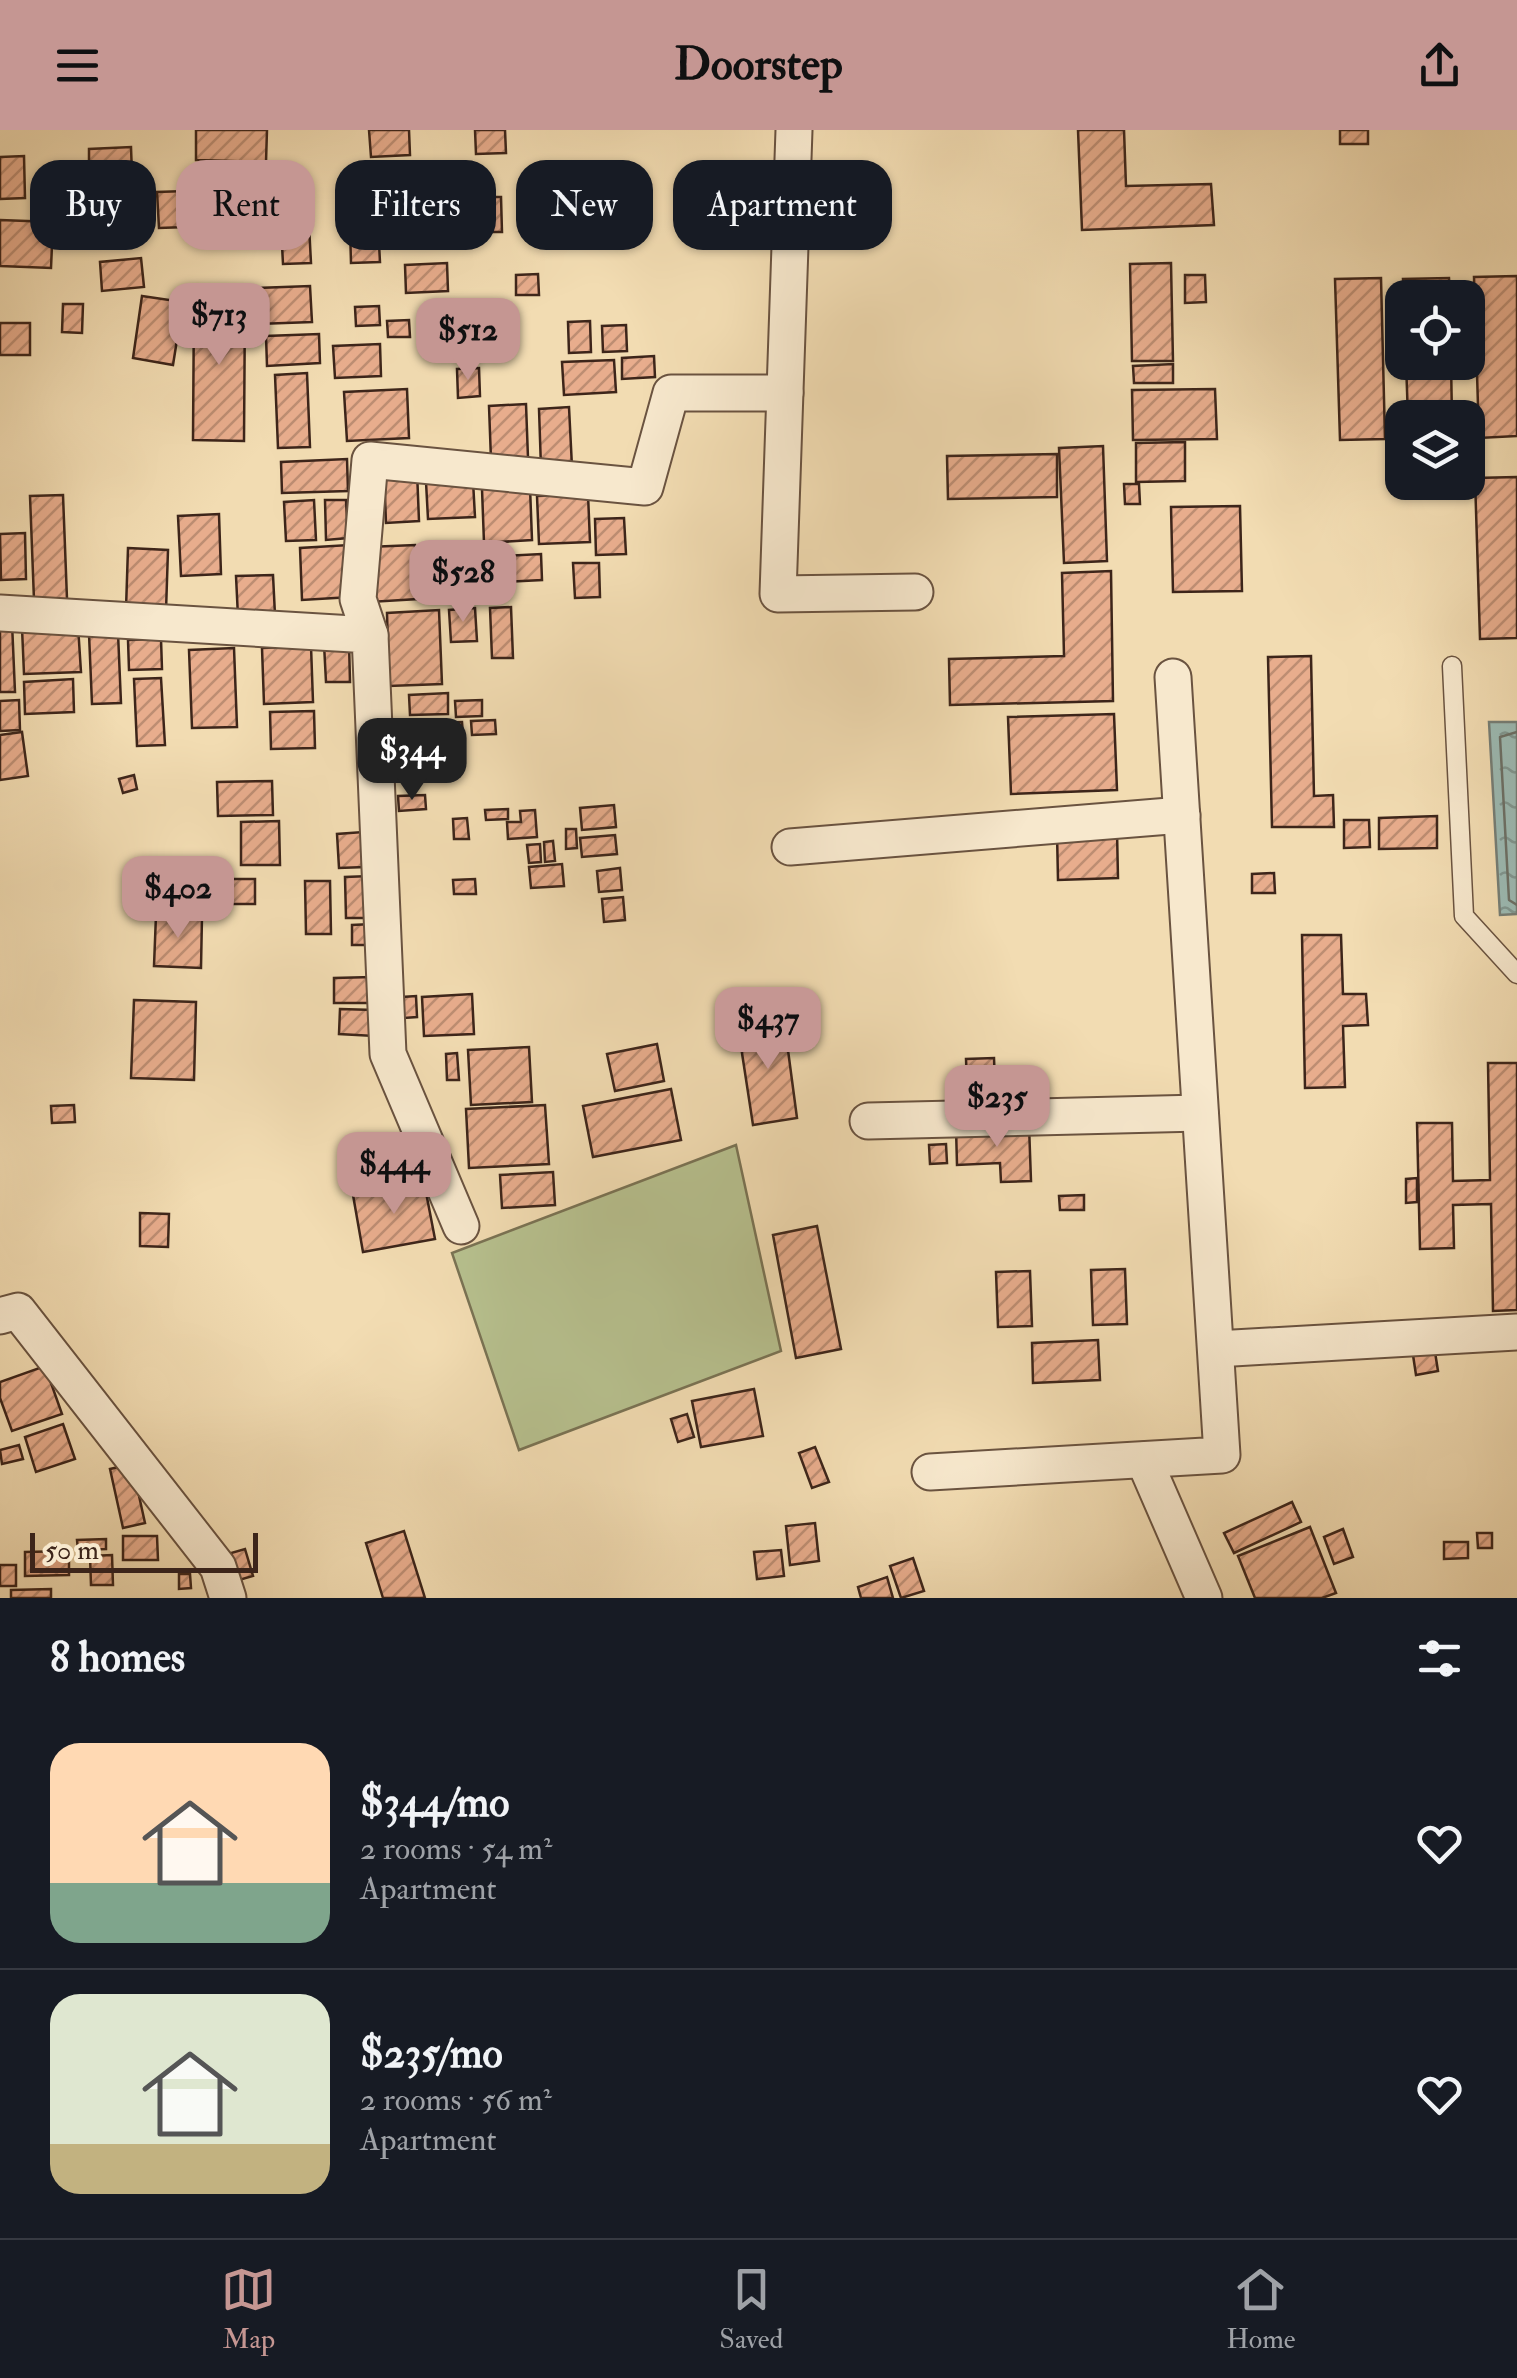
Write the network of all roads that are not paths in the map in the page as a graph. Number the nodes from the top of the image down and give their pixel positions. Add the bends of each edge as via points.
1 (794, 130) edge
2 (785, 393) junction
3 (915, 592) dead end
4 (0, 612) edge
5 (370, 635) junction
6 (1452, 666) dead end
7 (1173, 676) dead end
8 (1182, 815) junction
9 (790, 846) dead end
10 (1517, 974) edge
11 (1200, 1114) junction
12 (868, 1121) dead end
13 (462, 1226) dead end
14 (0, 1316) edge
15 (1517, 1332) edge
16 (1216, 1349) junction
17 (1144, 1460) junction
18 (930, 1472) dead end
19 (228, 1598) edge
20 (1204, 1598) edge

1 - 2 street
2 - 3 street via 778,594
2 - 5 street via 670,393 645,488 370,460 358,599
4 - 5 street
5 - 13 street via 388,1054
6 - 10 lane via 1464,916
7 - 8 street
8 - 9 street
8 - 11 street
11 - 12 street
11 - 16 street
14 - 19 street via 18,1312 218,1567
15 - 16 street
16 - 17 street via 1222,1455
17 - 18 street
17 - 20 street

